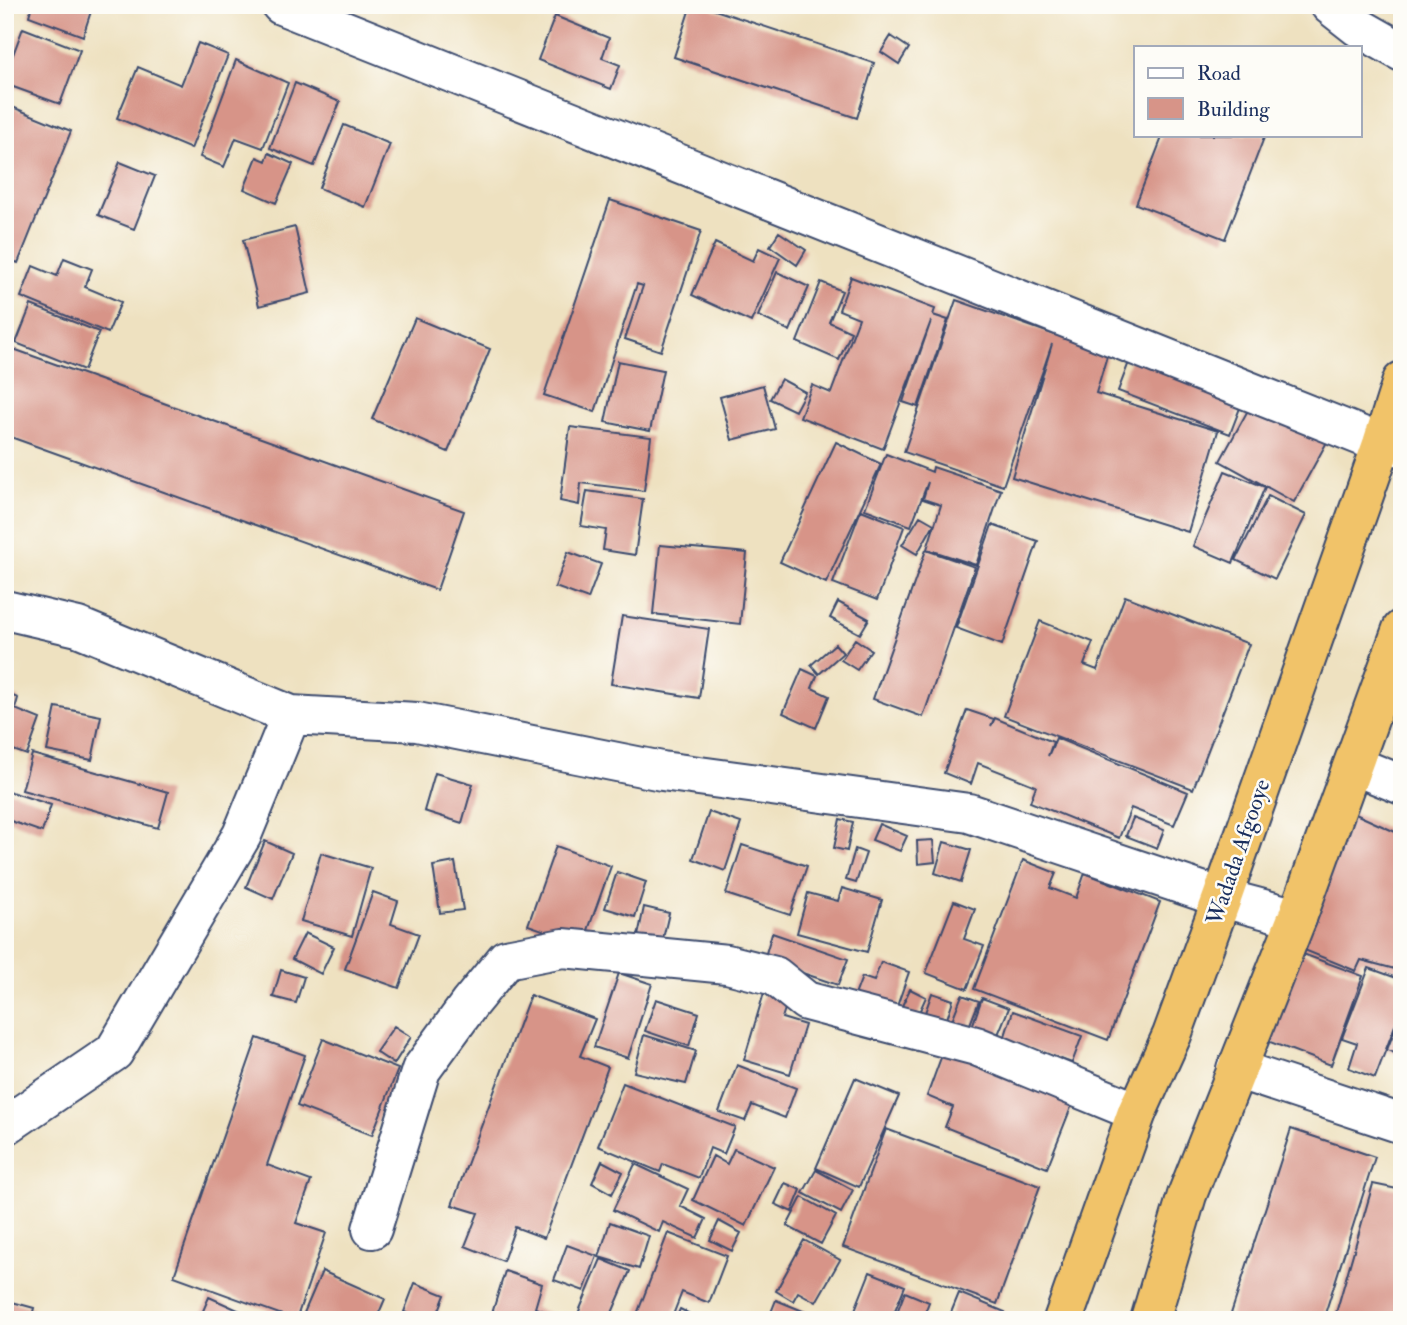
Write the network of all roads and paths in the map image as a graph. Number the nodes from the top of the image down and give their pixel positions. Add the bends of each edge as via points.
1 (281, 5) edge
2 (1330, 5) edge
3 (1402, 52) edge
4 (1400, 389) edge
5 (1392, 445) edge
6 (5, 610) edge
7 (1402, 629) edge
8 (292, 715) junction
9 (1353, 765) junction
10 (1402, 785) edge
11 (1223, 898) junction
12 (1297, 918) junction
13 (1236, 1069) junction
14 (1137, 1112) junction
15 (1402, 1124) edge
16 (5, 1126) edge
17 (372, 1229) dead end
18 (1063, 1320) edge
19 (1150, 1320) edge

1 - 5 street
2 - 3 street
4 - 5 highway, Wadada Afgooye
5 - 11 highway, Wadada Afgooye
6 - 8 street via 78,627
7 - 9 highway
8 - 11 street via 417,722 662,771 969,813
8 - 16 street via 242,835 114,1052
9 - 10 street
9 - 12 highway
11 - 12 street
11 - 14 highway, Wadada Afgooye via 1172,1035
12 - 13 highway
13 - 15 street
13 - 19 highway via 1187,1195
14 - 17 street via 976,1046 806,1002 775,976 727,964 563,948 506,959 421,1070
14 - 18 highway, Wadada Afgooye

